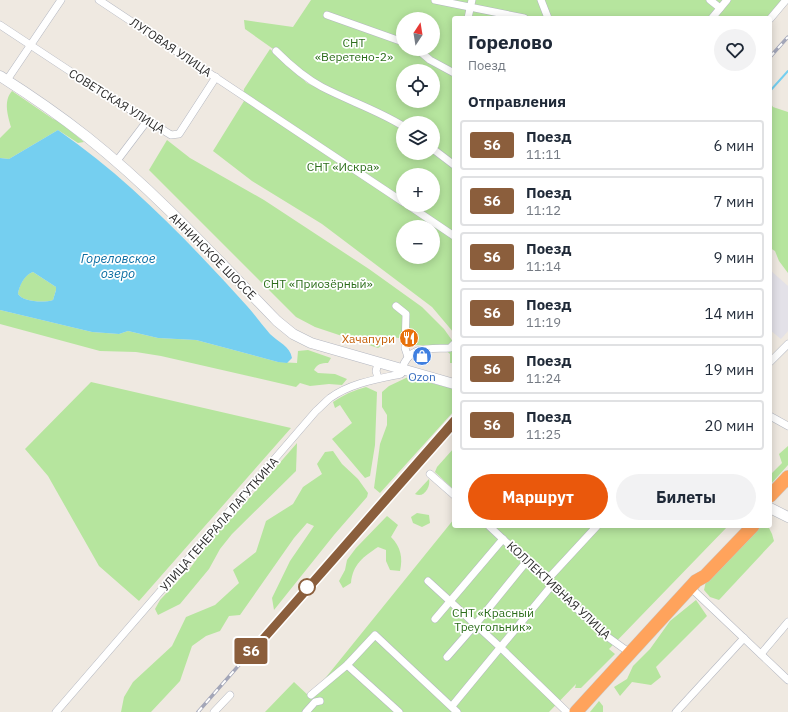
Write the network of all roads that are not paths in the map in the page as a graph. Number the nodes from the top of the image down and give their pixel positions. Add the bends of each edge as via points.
1 (61, 0) edge
2 (99, 0) edge
3 (436, 0) edge
4 (542, 0) edge
5 (710, 0) edge
6 (727, 0) edge
7 (786, 0) edge
8 (472, 3) edge
9 (720, 8) junction
10 (327, 14) dead end
11 (469, 16) edge
12 (517, 16) edge
13 (547, 16) edge
14 (714, 16) edge
15 (772, 17) edge
16 (0, 25) edge
17 (396, 39) edge
18 (30, 45) junction
19 (276, 51) dead end
20 (425, 56) edge
21 (452, 72) edge
22 (216, 77) junction
23 (4, 78) edge
24 (147, 121) junction
25 (396, 122) edge
26 (440, 154) edge
27 (116, 162) junction
28 (452, 163) edge
29 (396, 197) edge
30 (418, 212) edge
31 (452, 235) edge
32 (396, 306) dead end
33 (788, 344) edge
34 (452, 346) edge
35 (408, 357) junction
36 (772, 360) edge
37 (378, 362) junction
38 (403, 370) junction
39 (378, 378) junction
40 (452, 383) edge
41 (772, 417) edge
42 (788, 426) edge
43 (430, 474) dead end
44 (788, 477) edge
45 (788, 488) edge
46 (452, 493) edge
47 (772, 494) edge
48 (772, 506) edge
49 (772, 509) edge
50 (788, 517) edge
51 (491, 528) edge
52 (595, 528) edge
53 (740, 528) edge
54 (750, 528) edge
55 (503, 539) junction
56 (527, 562) junction
57 (428, 581) dead end
58 (549, 582) junction
59 (694, 585) junction
60 (450, 602) junction
61 (435, 619) dead end
62 (788, 622) edge
63 (475, 625) junction
64 (744, 638) junction
65 (500, 646) junction
66 (630, 653) junction
67 (761, 654) junction
68 (447, 657) dead end
69 (348, 665) junction
70 (788, 680) edge
71 (230, 695) dead end
72 (311, 695) dead end
73 (320, 701) dead end
74 (452, 706) junction
75 (56, 712) edge
76 (214, 712) edge
77 (306, 712) edge
78 (399, 712) edge
79 (458, 712) edge
80 (567, 712) edge
81 (576, 712) edge
82 (676, 712) edge

1 - 18 street
2 - 22 street, ЛУГОВАЯ УЛИЦА
3 - 8 street
4 - 13 street
5 - 9 street
6 - 9 street
7 - 15 street
8 - 11 street
8 - 12 street
9 - 14 street
10 - 17 street
16 - 18 street, СОВЕТСКАЯ УЛИЦА
18 - 23 street
18 - 24 street, СОВЕТСКАЯ УЛИЦА
19 - 25 street via 289,64 322,87
20 - 21 street
22 - 24 street, СОВЕТСКАЯ УЛИЦА via 179,134 171,135
22 - 29 street, ЛУГОВАЯ УЛИЦА
23 - 27 main road, АННИНСКОЕ ШОССЕ via 47,107
24 - 27 street
26 - 28 street
27 - 37 main road, АННИНСКОЕ ШОССЕ via 150,192 277,321 293,334
30 - 31 street
32 - 35 street via 406,314 405,348
33 - 36 street
34 - 35 street via 423,349
35 - 38 street
37 - 38 main road, АННИНСКОЕ ШОССЕ
37 - 39 street
38 - 39 street, УЛИЦА ГЕНЕРАЛА ЛАГУТКИНА via 401,374
38 - 40 main road, АННИНСКОЕ ШОССЕ
39 - 75 street, УЛИЦА ГЕНЕРАЛА ЛАГУТКИНА via 346,388 316,411
41 - 42 street
43 - 46 street
44 - 47 highway
45 - 48 highway
49 - 50 main road
51 - 55 street, КОЛЛЕКТИВНАЯ УЛИЦА
52 - 58 street
53 - 59 highway via 700,572
54 - 59 highway
55 - 56 street, КОЛЛЕКТИВНАЯ УЛИЦА
55 - 60 street
56 - 58 street, КОЛЛЕКТИВНАЯ УЛИЦА
56 - 63 street
57 - 60 street
58 - 65 street
58 - 66 street, КОЛЛЕКТИВНАЯ УЛИЦА via 606,635
59 - 64 street
59 - 66 highway
60 - 61 street
60 - 63 street
62 - 67 street
63 - 65 street
63 - 68 street
64 - 67 street
64 - 82 street
65 - 74 street
65 - 80 street
66 - 81 highway
67 - 70 street
69 - 72 street
69 - 74 street via 375,635
69 - 78 street
71 - 76 street
73 - 77 street via 315,702
74 - 79 street

